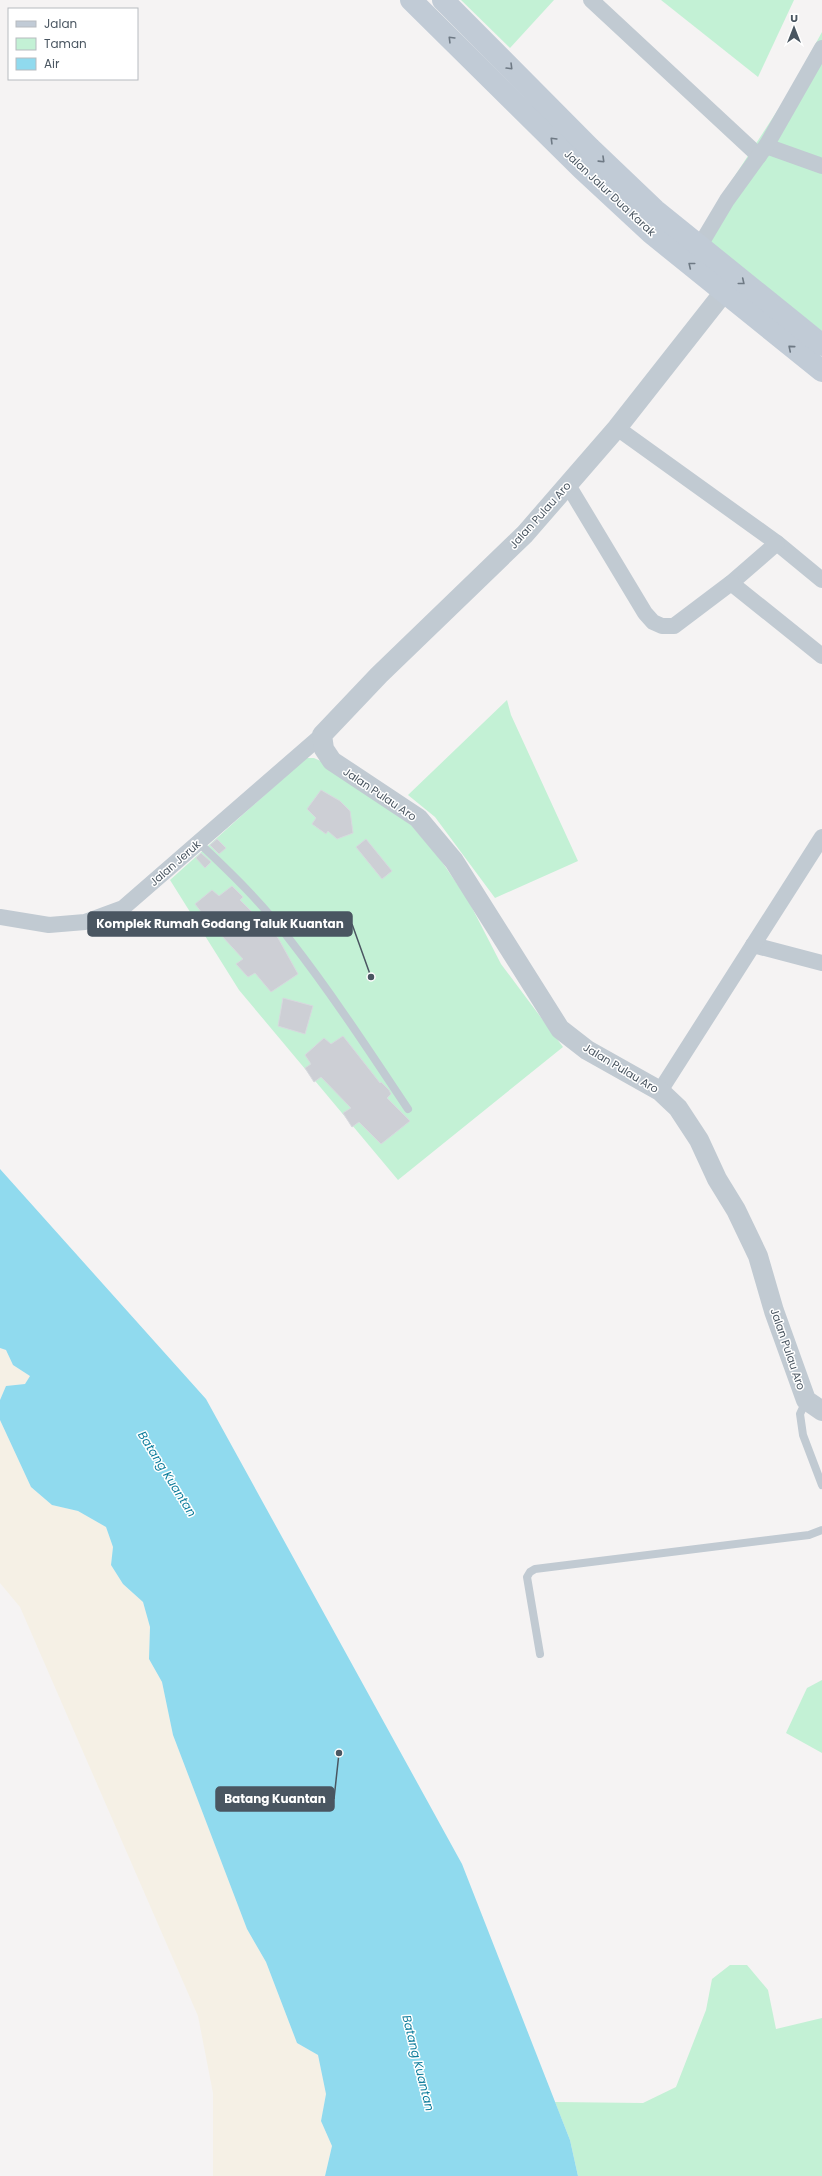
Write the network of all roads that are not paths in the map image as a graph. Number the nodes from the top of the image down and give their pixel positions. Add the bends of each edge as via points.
1 (411, 0) edge
2 (444, 0) edge
3 (591, 0) edge
4 (491, 47) junction
5 (822, 48) edge
6 (474, 62) junction
7 (762, 151) junction
8 (822, 166) edge
9 (699, 247) junction
10 (724, 292) junction
11 (822, 345) edge
12 (822, 371) edge
13 (617, 428) junction
14 (568, 485) junction
15 (777, 543) junction
16 (822, 580) edge
17 (730, 583) junction
18 (822, 656) edge
19 (322, 735) junction
20 (822, 837) edge
21 (199, 843) junction
22 (0, 917) edge
23 (753, 945) junction
24 (822, 963) edge
25 (660, 1091) junction
26 (408, 1109) dead end
27 (806, 1400) junction
28 (822, 1411) edge
29 (822, 1485) edge
30 (822, 1530) edge
31 (540, 1654) dead end

6 -> 1 main road, Jalan Jalur Dua Karak
2 - 4 main road, Jalan Jalur Dua Karak
3 - 7 street
4 - 6 main road
4 -> 9 main road, Jalan Jalur Dua Karak via 644,200
5 - 7 street
10 -> 6 main road, Jalan Jalur Dua Karak via 645,228
7 - 8 street
7 - 9 street via 727,200
9 -> 11 main road, Jalan Jalur Dua Karak
12 -> 10 main road, Jalan Jalur Dua Karak
10 - 13 street, Jalan Pulau Aro
13 - 14 street, Jalan Pulau Aro
13 - 15 street
14 - 17 street via 653,622 662,626 674,626
14 - 19 street, Jalan Pulau Aro via 525,534 379,675
15 - 16 street
15 - 17 street
17 - 18 street
19 - 21 street, Jalan Jeruk
19 - 25 street, Jalan Pulau Aro via 324,750 332,761 418,818 454,861 560,1029 587,1050
20 - 23 street
21 - 22 street, Jalan Jeruk via 117,911 85,922 49,924
21 - 26 lane via 239,881 289,938 321,980
23 - 24 street
23 - 25 street
25 - 27 street, Jalan Pulau Aro via 678,1108 699,1140 755,1250
27 - 28 street, Jalan Pulau Aro
27 - 29 lane via 800,1414 802,1435
30 - 31 lane via 810,1535 535,1569 527,1578

